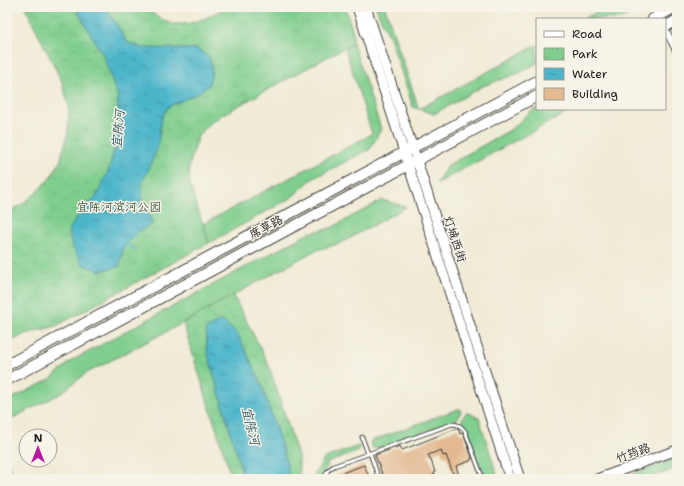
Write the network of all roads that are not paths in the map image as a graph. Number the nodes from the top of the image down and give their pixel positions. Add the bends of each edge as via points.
1 (357, 7) edge
2 (366, 7) edge
3 (675, 7) edge
4 (655, 18) edge
5 (677, 20) edge
6 (666, 27) edge
7 (666, 30) edge
8 (677, 52) edge
9 (536, 82) edge
10 (536, 97) edge
11 (409, 150) junction
12 (413, 163) junction
13 (7, 365) edge
14 (7, 380) edge
15 (362, 437) dead end
16 (677, 450) edge
17 (369, 453) junction
18 (325, 479) edge
19 (380, 479) edge
20 (483, 479) edge
21 (510, 479) edge
22 (520, 479) edge
23 (597, 479) edge

1 - 11 street, 灯城西街
2 - 11 street, 灯城西街
3 - 4 main road
5 - 6 main road
7 - 8 street
9 - 11 main road, 席草路
10 - 12 main road, 席草路
11 - 12 street, 灯城西街
11 - 13 main road, 席草路
12 - 14 main road, 席草路
12 - 21 street, 灯城西街
12 - 22 street, 灯城西街
15 - 17 lane
16 - 23 street, 竹筠路
17 - 18 lane via 332,467
17 - 19 lane
17 - 20 lane via 449,424 456,424 465,431

